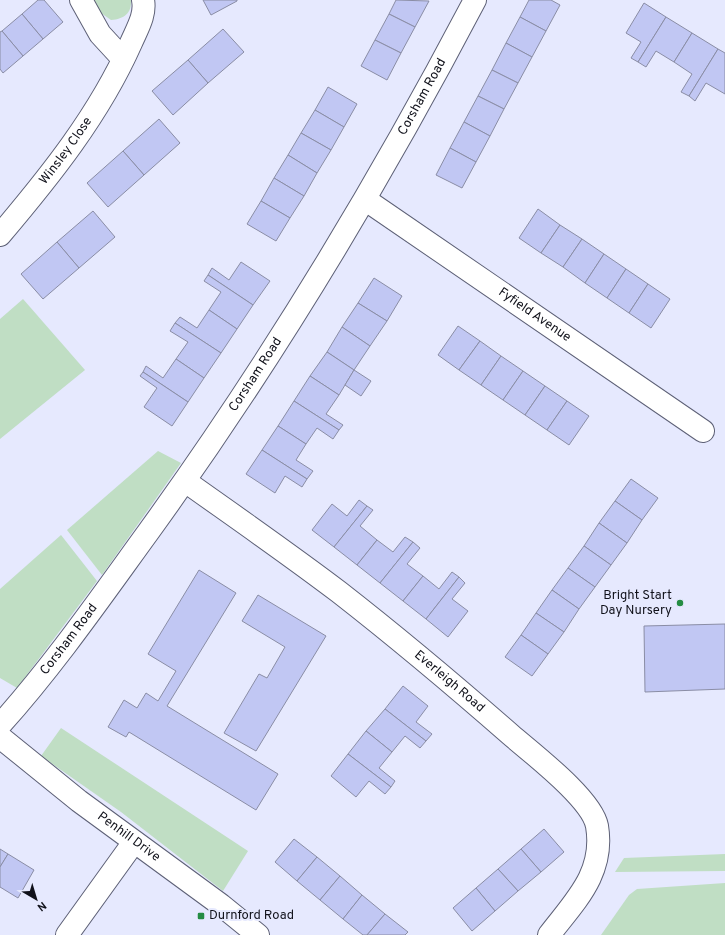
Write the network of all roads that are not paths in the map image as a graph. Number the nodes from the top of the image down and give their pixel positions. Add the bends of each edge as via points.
1 (80, 0) edge
2 (143, 0) edge
3 (475, 0) edge
4 (124, 59) junction
5 (366, 200) junction
6 (0, 235) edge
7 (703, 430) dead end
8 (185, 481) junction
9 (0, 725) edge
10 (0, 737) edge
11 (134, 842) junction
12 (67, 935) edge
13 (258, 935) edge
14 (549, 935) edge

1 - 4 street via 100,34
2 - 4 street, Winsley Close via 144,14
3 - 5 street, Corsham Road via 425,96
4 - 6 street, Winsley Close via 89,121 41,186
5 - 7 street, Fyfield Avenue
5 - 8 street, Corsham Road via 282,337
8 - 9 street, Corsham Road via 81,625
8 - 14 street, Everleigh Road via 338,591 408,646 557,775 586,805 594,815 597,826 598,858 582,892
10 - 11 street, Penhill Drive
11 - 12 street
11 - 13 street, Penhill Drive

